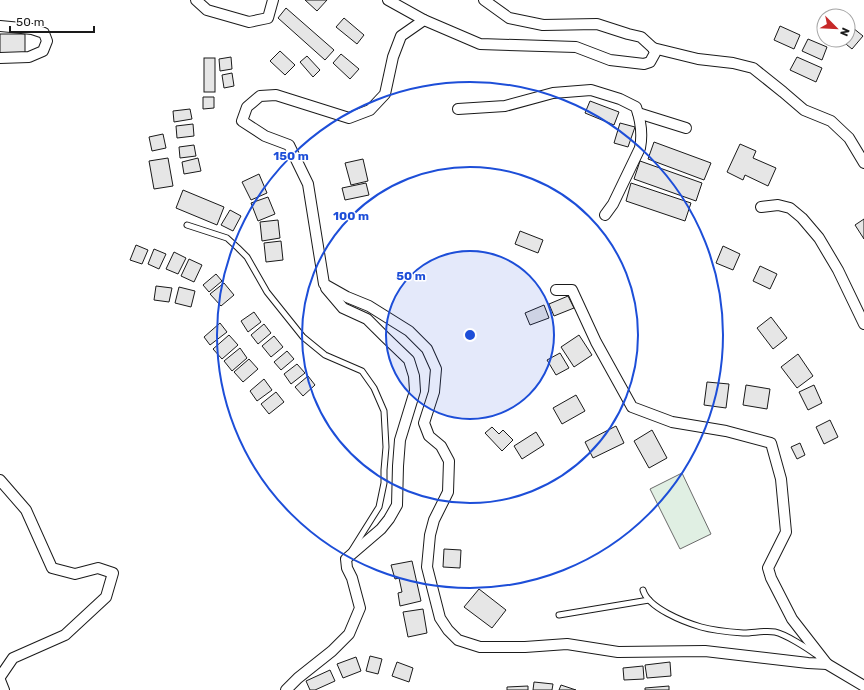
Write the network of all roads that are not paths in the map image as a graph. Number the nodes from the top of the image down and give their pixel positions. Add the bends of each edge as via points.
1 (196, 0) edge
2 (272, 0) edge
3 (388, 0) edge
4 (484, 0) edge
5 (424, 20) junction
6 (0, 26) edge
7 (653, 48) junction
8 (0, 58) edge
9 (458, 109) dead end
10 (638, 113) junction
11 (686, 128) dead end
12 (864, 163) edge
13 (761, 207) dead end
14 (605, 215) dead end
15 (186, 225) dead end
16 (324, 284) junction
17 (556, 290) dead end
18 (864, 324) edge
19 (0, 480) edge
20 (346, 559) junction
21 (643, 590) dead end
22 (649, 600) junction
23 (559, 615) dead end
24 (827, 664) junction
25 (0, 678) edge
26 (864, 686) edge
27 (4, 690) edge
28 (286, 690) edge

1 - 2 street via 207,10 249,22 268,18
3 - 5 street
4 - 7 street via 508,18 543,25 597,24 641,37
5 - 7 street via 480,44 576,47 610,60 644,64 650,62 655,53
5 - 16 street via 401,36 393,57 385,94 370,110 349,118 276,95 260,96 247,107 242,121 265,136 289,145 308,184
6 - 8 street via 32,29 44,33 47,41 43,50 29,57
7 - 12 street via 753,68 804,110 831,121 849,138
9 - 10 street via 505,106 553,93 591,90 636,107
10 - 11 street
10 - 14 street via 642,138 640,148
13 - 18 street via 790,208 802,218 819,238 838,270
15 - 20 lane via 227,238 247,257 267,292 303,337 325,356 362,371 374,388 384,411 384,483 379,507
16 - 20 street via 343,308 367,319 409,360 414,376 415,391 400,440 398,505 381,529
16 - 24 street via 370,306 409,331 427,348 436,369 434,392 424,423 430,436 441,446 449,461 448,492 434,520 427,568 440,618 458,640 480,647 567,644 618,652 705,651
17 - 24 street via 572,290 596,342 632,407 672,422 726,431 771,443 782,479 786,532 768,568 792,619
19 - 25 street via 26,510 52,568 75,574 98,568 113,573 106,597 65,635 13,658
20 - 28 street via 360,608 350,634
21 - 22 lane
22 - 23 lane
22 - 24 lane via 654,606 702,627 746,633 775,632 806,647
24 - 26 street
25 - 27 street

